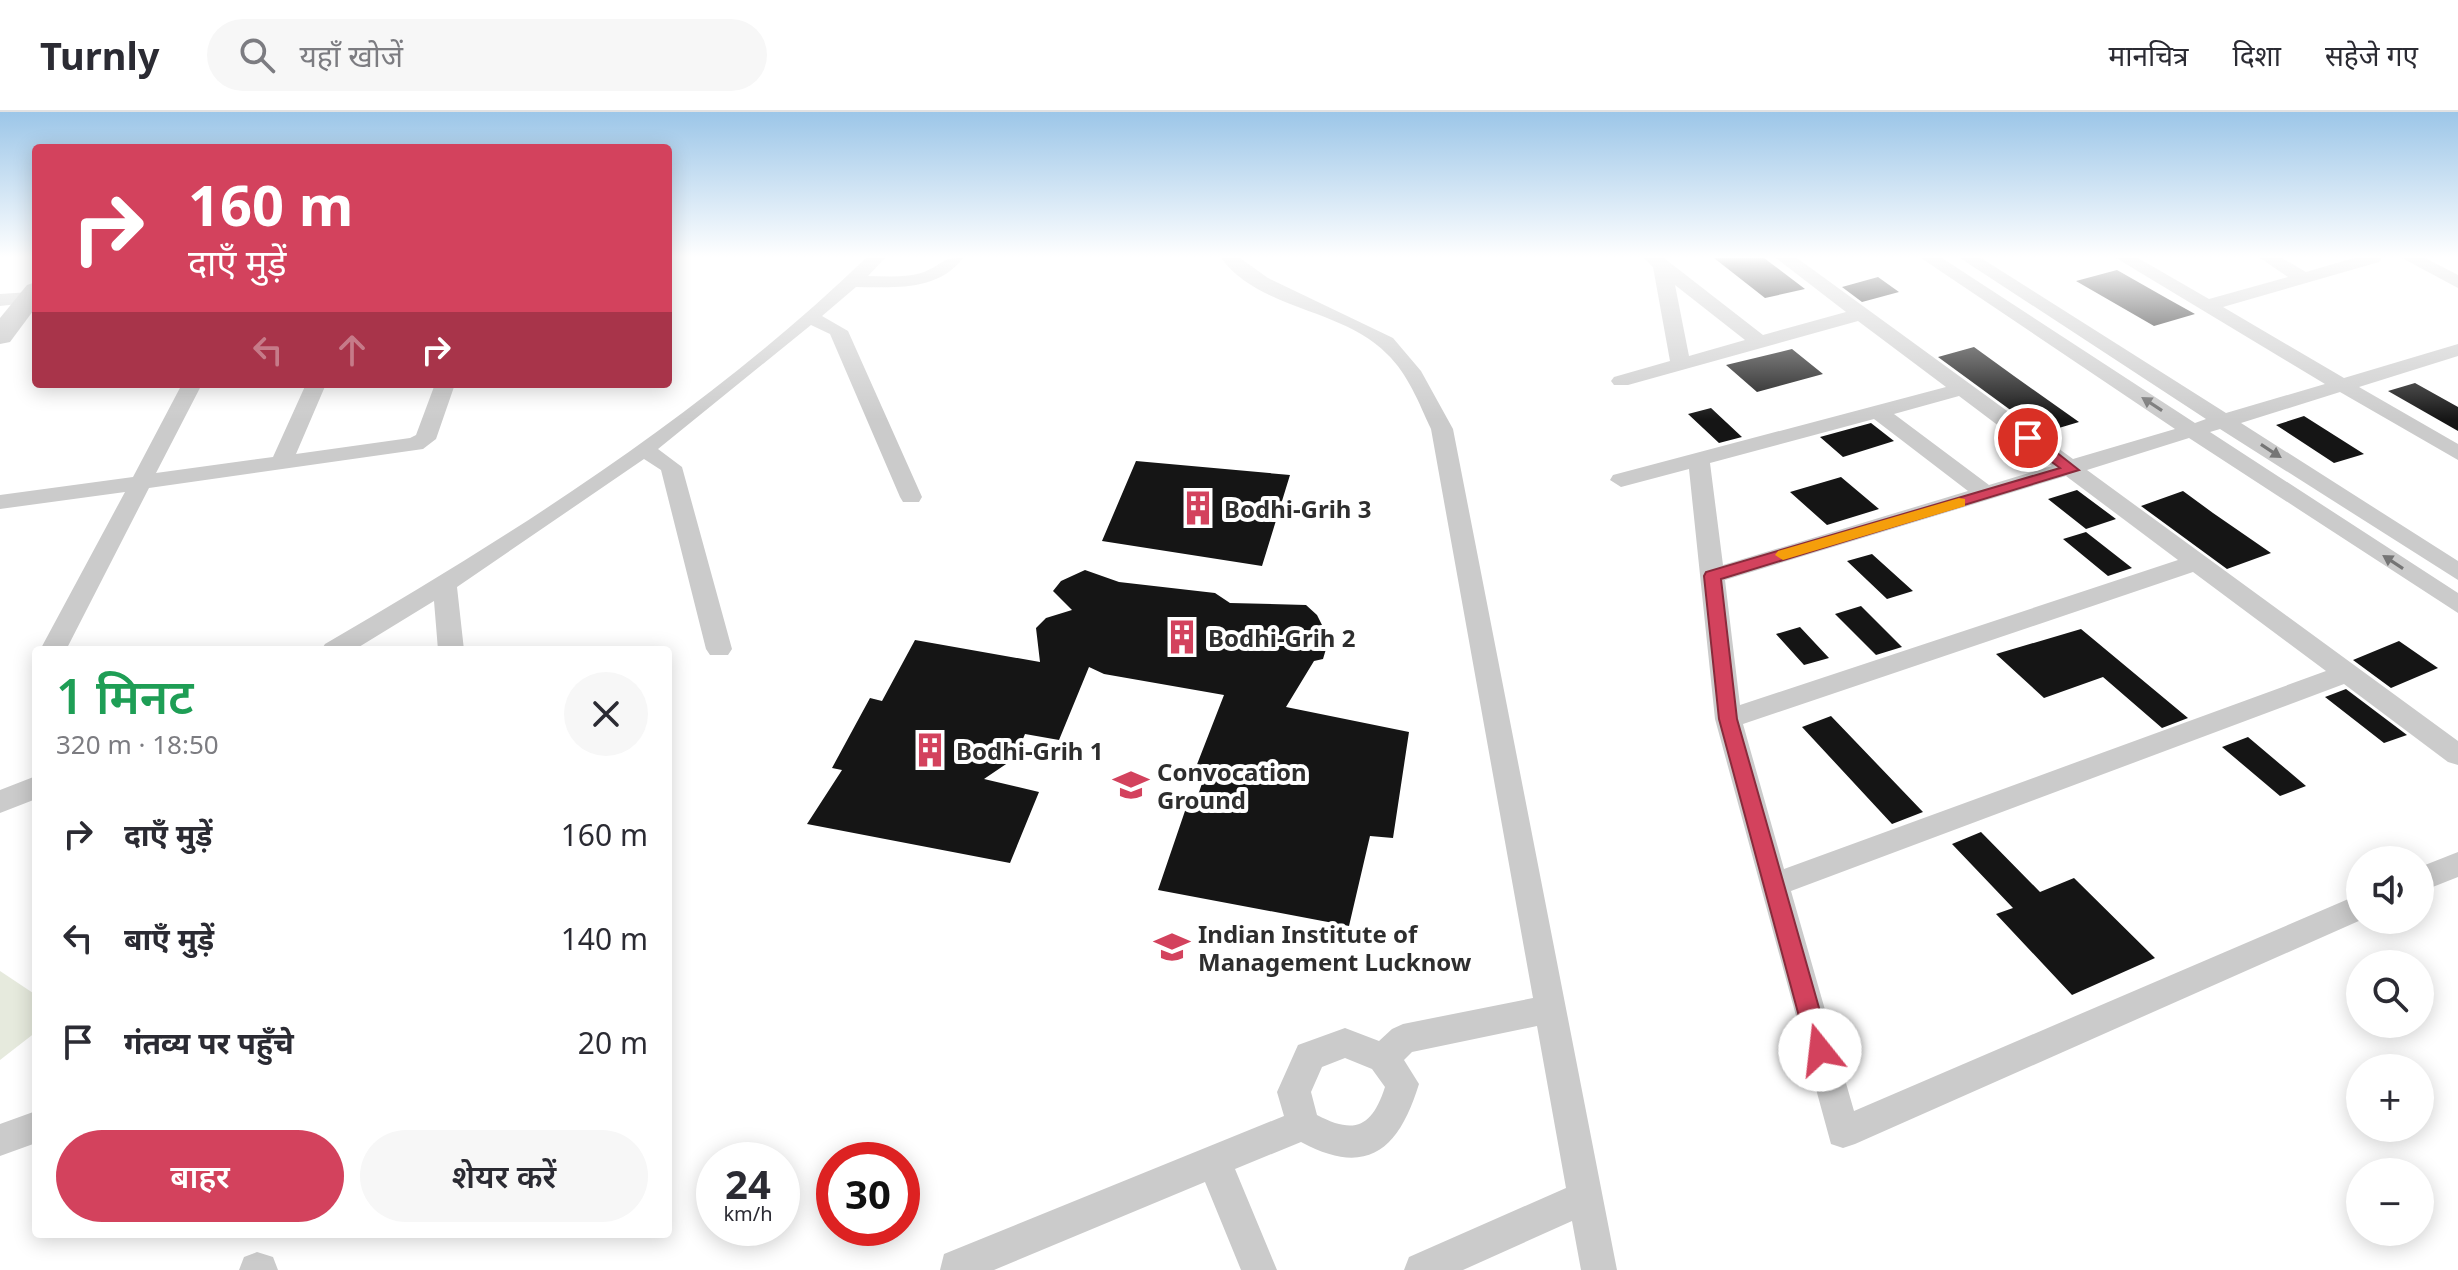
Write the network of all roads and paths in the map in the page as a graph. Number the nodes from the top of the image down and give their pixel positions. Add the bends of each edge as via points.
1 (17, 312) edge
2 (815, 312) edge
3 (1330, 312) edge
4 (1669, 312) edge
5 (1721, 312) edge
6 (1858, 312) edge
7 (2012, 312) edge
8 (2053, 312) edge
9 (2217, 312) edge
10 (1861, 314) junction
11 (809, 317) junction
12 (0, 336) edge
13 (1759, 342) junction
14 (2458, 350) edge
15 (1681, 364) junction
16 (1621, 381) dead end
17 (2343, 386) junction
18 (190, 388) edge
19 (314, 388) edge
20 (444, 388) edge
21 (1963, 389) junction
22 (1878, 412) junction
23 (2225, 422) junction
24 (2194, 431) junction
25 (644, 449) junction
26 (2458, 453) edge
27 (1699, 459) junction
28 (281, 464) junction
29 (2072, 470) junction
30 (1621, 480) dead end
31 (138, 482) junction
32 (1987, 494) junction
33 (911, 497) dead end
34 (0, 502) edge
35 (2197, 562) junction
36 (2458, 572) edge
37 (1712, 576) junction
38 (445, 584) junction
39 (2458, 605) edge
40 (55, 646) edge
41 (341, 646) edge
42 (451, 646) edge
43 (719, 649) dead end
44 (2347, 673) junction
45 (1728, 719) junction
46 (2458, 755) edge
47 (32, 789) edge
48 (0, 802) edge
49 (2458, 864) edge
50 (2434, 874) edge
51 (1774, 885) junction
52 (2346, 913) edge
53 (1551, 1009) junction
54 (1384, 1058) junction
55 (1303, 1125) junction
56 (32, 1128) edge
57 (0, 1140) edge
58 (1214, 1161) junction
59 (1585, 1197) junction
60 (958, 1270) edge
61 (1259, 1270) edge
62 (1422, 1270) edge
63 (1599, 1270) edge

1 - 12 street
2 - 11 street
3 - 53 street via 1387,343 1410,368 1442,429
4 - 15 street
5 - 13 street
6 - 10 street
24 -> 7 street
8 - 23 street
9 - 17 street
10 - 13 street
10 - 21 street
11 - 25 street
11 - 33 street via 838,331
13 - 15 street
14 - 17 street
15 - 16 street
17 - 23 street
17 - 26 street
18 - 31 street
19 - 28 street
20 - 28 street via 425,439 415,444
21 - 22 street
21 - 29 street
22 - 27 street
22 - 32 street
23 - 24 street
23 -> 36 street
24 - 29 street
39 -> 24 street
25 - 38 street
25 - 43 street via 671,467
27 - 30 street
27 - 37 street
28 - 31 street
29 - 32 street
29 - 35 street
31 - 34 street
31 - 40 street
32 - 37 street
35 - 44 street
35 - 45 street
37 - 45 street
38 - 41 street
38 - 42 street
44 - 46 street
44 - 51 street
45 - 51 street
47 - 48 street
49 - 50 street
51 - 52 street via 1843,1132
53 - 54 street via 1403,1039
53 - 59 street
54 - 55 street via 1345,1043 1310,1056 1294,1092
54 - 55 street via 1402,1084 1382,1132 1356,1145 1327,1140
55 - 58 street
56 - 57 street
58 - 60 street
58 - 61 street
59 - 62 street
59 - 63 street

